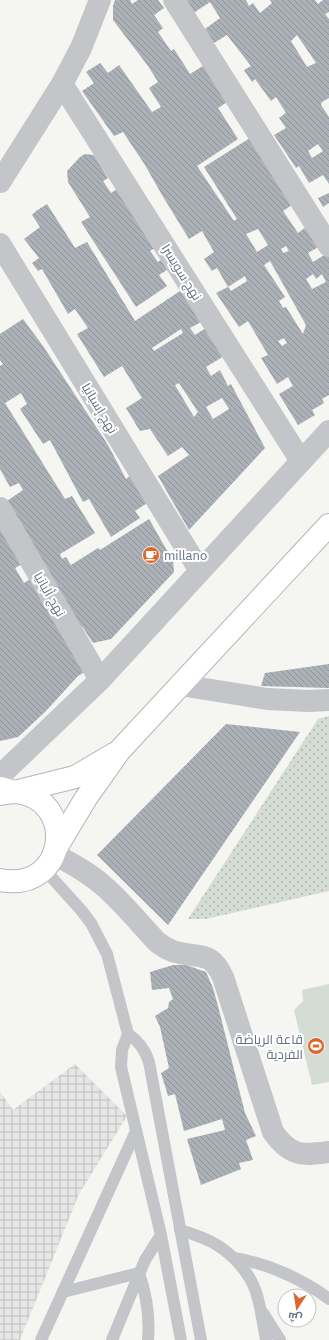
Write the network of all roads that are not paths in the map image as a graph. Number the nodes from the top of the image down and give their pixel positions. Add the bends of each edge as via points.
1 (100, 0) edge
2 (174, 0) edge
3 (62, 84) junction
4 (0, 182) edge
5 (0, 244) edge
6 (329, 246) edge
7 (329, 430) edge
8 (301, 461) junction
9 (0, 508) edge
10 (329, 525) edge
11 (200, 571) junction
12 (100, 680) junction
13 (180, 685) junction
14 (329, 700) edge
15 (120, 750) junction
16 (4, 781) edge
17 (51, 857) junction
18 (5, 884) edge
19 (128, 1034) junction
20 (136, 1131) junction
21 (329, 1152) edge
22 (180, 1230) junction
23 (161, 1236) junction
24 (234, 1258) junction
25 (139, 1273) junction
26 (190, 1281) junction
27 (170, 1285) junction
28 (63, 1292) junction
29 (329, 1299) edge
30 (261, 1310) junction
31 (41, 1340) edge
32 (112, 1340) edge
33 (148, 1340) edge
34 (181, 1340) edge
35 (201, 1340) edge
36 (266, 1340) edge
37 (280, 1340) edge

1 - 3 street via 81,48
2 - 6 street
3 - 4 street
3 - 8 street, نهج سويسرا
5 - 11 street, نهج إسبانيا
7 - 8 street
8 - 11 street
9 - 12 street, نهج ألبانيا
10 - 13 main road
11 - 12 street
12 - 16 street
13 - 14 street via 268,699
13 - 15 main road
15 - 16 main road via 75,777
15 - 17 main road via 86,798
16 - 17 main road via 39,801 48,810 55,822 57,835
17 - 18 main road via 36,876
17 - 19 lane via 100,938 112,970
17 - 21 street via 83,871 105,887 164,948 182,954 201,955 219,968 273,1132 290,1150 302,1154
19 - 20 lane via 122,1050 122,1067
19 - 22 lane via 142,1045 149,1062
20 - 23 lane
20 - 28 lane
22 - 24 lane via 218,1245
22 - 26 lane
23 - 25 lane via 144,1260
23 - 27 lane
24 - 29 lane via 275,1269 319,1291
24 - 30 lane via 256,1290
25 - 28 lane
25 - 32 lane
25 - 33 lane via 148,1308
26 - 27 lane
26 - 35 lane
27 - 34 lane
28 - 31 lane
30 - 36 lane
30 - 37 lane

